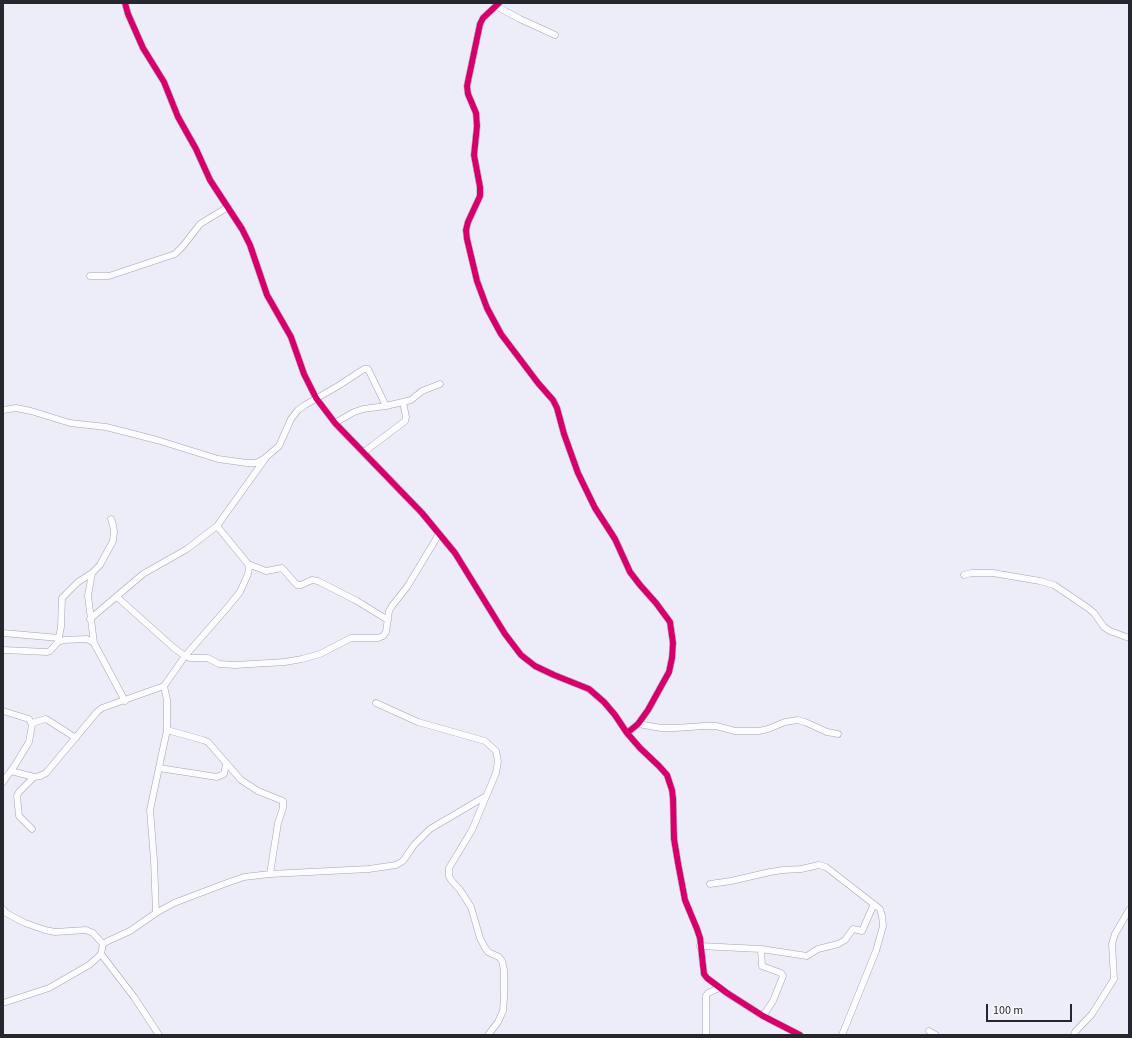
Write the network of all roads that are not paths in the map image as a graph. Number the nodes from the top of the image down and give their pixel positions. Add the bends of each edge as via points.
1 (125, 3) edge
2 (497, 4) edge
3 (555, 35) dead end
4 (228, 207) junction
5 (90, 276) dead end
6 (440, 384) dead end
7 (316, 398) junction
8 (403, 402) junction
9 (386, 406) junction
10 (3, 410) edge
11 (335, 423) junction
12 (364, 452) junction
13 (266, 458) junction
14 (111, 519) dead end
15 (217, 526) junction
16 (439, 534) junction
17 (248, 564) junction
18 (92, 573) junction
19 (964, 575) dead end
20 (117, 597) junction
21 (90, 619) junction
22 (388, 620) junction
23 (3, 633) edge
24 (1129, 638) edge
25 (58, 640) junction
26 (94, 643) junction
27 (3, 650) edge
28 (185, 656) junction
29 (164, 686) junction
30 (125, 701) junction
31 (376, 703) dead end
32 (3, 711) edge
33 (32, 723) junction
34 (638, 724) junction
35 (167, 730) junction
36 (627, 733) junction
37 (838, 734) dead end
38 (76, 738) junction
39 (226, 764) junction
40 (159, 768) junction
41 (11, 771) junction
42 (34, 777) junction
43 (3, 782) edge
44 (486, 796) junction
45 (32, 829) dead end
46 (270, 874) junction
47 (710, 884) dead end
48 (874, 904) junction
49 (3, 909) edge
50 (1129, 910) edge
51 (156, 913) junction
52 (104, 944) junction
53 (700, 946) junction
54 (761, 949) junction
55 (101, 954) junction
56 (717, 986) junction
57 (3, 1003) edge
58 (763, 1016) junction
59 (929, 1031) dead end
60 (159, 1035) edge
61 (488, 1035) edge
62 (706, 1035) edge
63 (800, 1035) edge
64 (842, 1035) edge
65 (936, 1035) edge
66 (1074, 1035) edge

1 - 4 street via 147,56 164,82 178,117 210,180
2 - 3 street via 520,19
2 - 34 street via 480,24 467,86 468,96 476,113 474,155 480,187 480,196 468,222 467,239 481,294 501,334 553,400 578,474 595,508 630,572 670,622 673,643 669,672
4 - 5 street via 200,224 175,254 109,276
4 - 7 street via 250,245 267,295 291,337 304,374
6 - 8 street
7 - 9 street via 368,369
7 - 11 street
7 - 13 street via 298,410 279,446
8 - 9 street
8 - 12 street via 405,421
9 - 11 street via 363,409
10 - 13 street via 16,408 70,423 106,426 218,459 256,463
11 - 12 street
12 - 16 street
13 - 15 street
14 - 18 street via 113,540 100,565
15 - 17 street
15 - 20 street via 187,549 143,574
16 - 22 street via 407,587 389,611
16 - 36 street via 455,553 505,634 521,655 535,666 589,689 612,711
17 - 22 street via 266,571 282,568 297,585 312,580 318,581
17 - 28 street via 248,574 240,592
18 - 21 street via 88,596
18 - 25 street via 78,582 62,598
19 - 24 street via 993,573 1054,585 1094,613 1104,627
20 - 21 street
20 - 28 street
21 - 26 street
22 - 28 street via 386,632 381,637 351,638 320,654 297,660 235,666 219,664 208,658
23 - 25 street
25 - 26 street via 84,639
25 - 27 street via 50,651 46,652
26 - 30 street
28 - 29 street
29 - 30 street
29 - 35 street via 167,700
30 - 38 street via 102,708
31 - 44 street via 418,722 485,741 496,751 498,761
32 - 33 street via 29,719
33 - 38 street via 46,719
33 - 41 street via 29,742
34 - 36 street
34 - 37 street via 661,728 716,726 735,731 759,731 798,720 826,732
35 - 39 street via 208,742
35 - 40 street
36 - 53 street via 667,775 670,782 678,863 685,900 697,929
38 - 42 street via 46,773
39 - 40 street via 224,774 217,777
39 - 46 street via 244,782 283,801
40 - 51 street via 150,810
41 - 42 street
41 - 43 street
42 - 45 street via 17,796 19,816
44 - 46 street via 430,829 403,861 396,865 369,869
44 - 61 street via 472,830 449,868 452,880 471,907 484,946 488,952 499,957 504,970 503,1011
46 - 51 street via 244,877 174,903
47 - 48 street via 770,872 819,866 826,867
48 - 54 street via 862,931 853,929 845,940 838,944 818,949 807,956
48 - 64 street via 880,909 882,916 881,934
49 - 52 street via 25,923 45,930 86,930
50 - 66 street via 1112,944 1114,979 1092,1014
51 - 52 street via 130,931
52 - 55 street
53 - 54 street
53 - 56 street via 704,974
54 - 58 street via 762,966 781,973 782,976 773,1001
55 - 57 street via 89,965 49,988
55 - 60 street
56 - 58 street
56 - 62 street via 717,989 706,996
58 - 63 street
59 - 65 street

